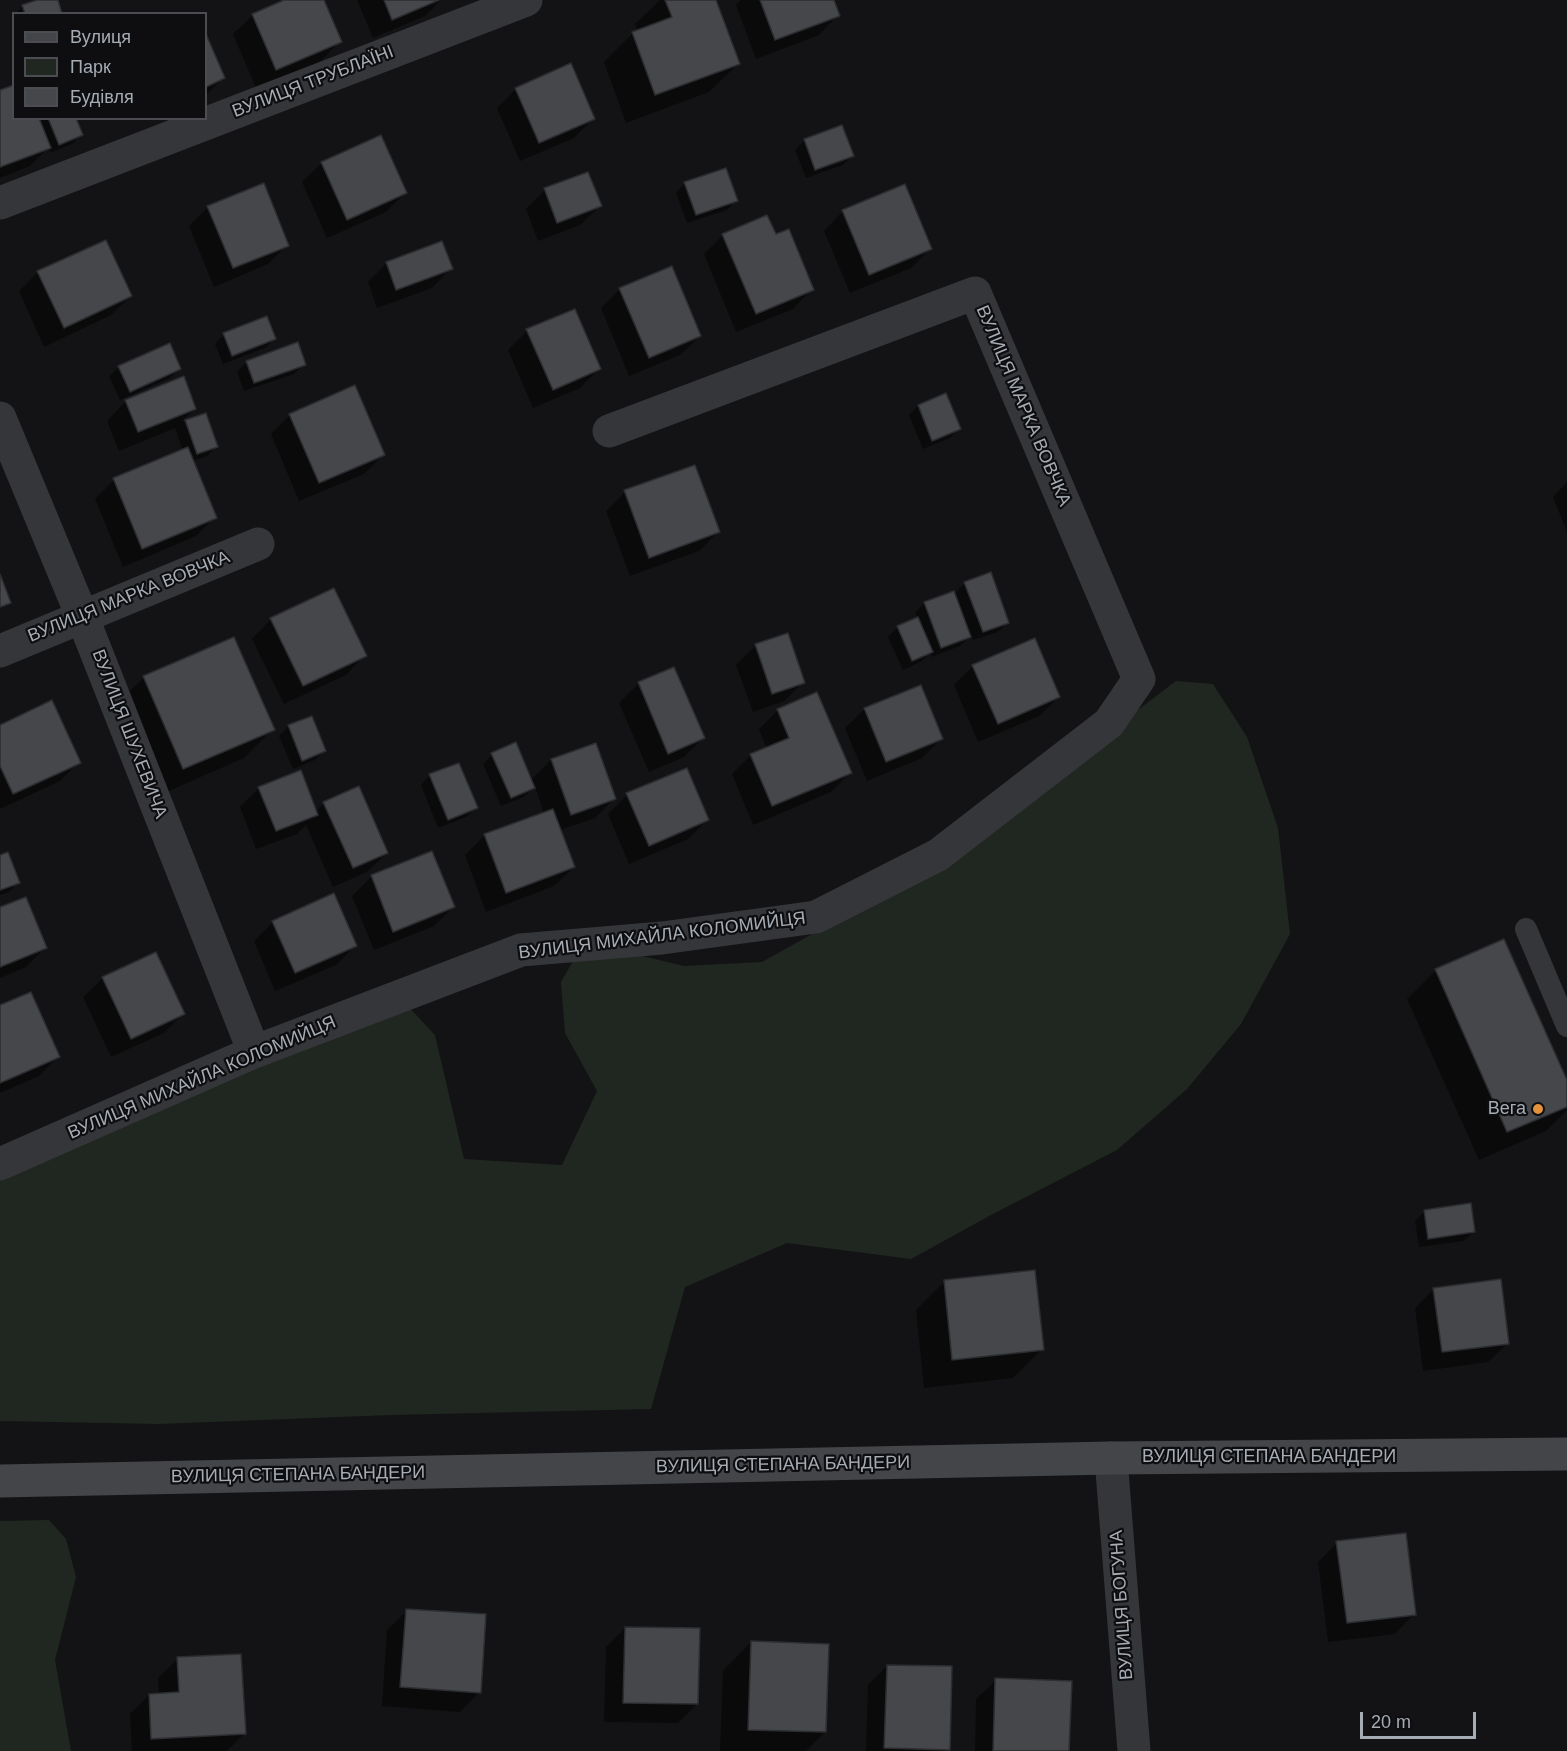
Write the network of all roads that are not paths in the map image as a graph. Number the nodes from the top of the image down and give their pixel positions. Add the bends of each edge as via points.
1 (526, 0) edge
2 (0, 203) edge
3 (0, 418) edge
4 (609, 431) dead end
5 (258, 544) dead end
6 (82, 616) junction
7 (0, 651) edge
8 (1139, 679) joint
9 (1526, 929) dead end
10 (1567, 1026) edge
11 (254, 1052) junction
12 (0, 1164) edge
13 (1567, 1455) edge
14 (1111, 1458) junction
15 (0, 1481) edge
16 (1134, 1751) edge

1 - 2 street, ВУЛИЦЯ ТРУБЛАЇНІ
3 - 6 street, ВУЛИЦЯ ШУХЕВИЧА
4 - 8 street, ВУЛИЦЯ МАРКА ВОВЧКА via 975,293
5 - 6 street, ВУЛИЦЯ МАРКА ВОВЧКА
6 - 7 street, ВУЛИЦЯ МАРКА ВОВЧКА
6 - 11 street, ВУЛИЦЯ ШУХЕВИЧА
8 - 11 street, ВУЛИЦЯ МИХАЙЛА КОЛОМИЙЦЯ via 1109,723 938,855 816,917 662,938 521,950
9 - 10 lane
11 - 12 street, ВУЛИЦЯ МИХАЙЛА КОЛОМИЙЦЯ
13 - 14 main road, ВУЛИЦЯ СТЕПАНА БАНДЕРИ
14 - 15 main road, ВУЛИЦЯ СТЕПАНА БАНДЕРИ
14 - 16 street, ВУЛИЦЯ БОГУНА

